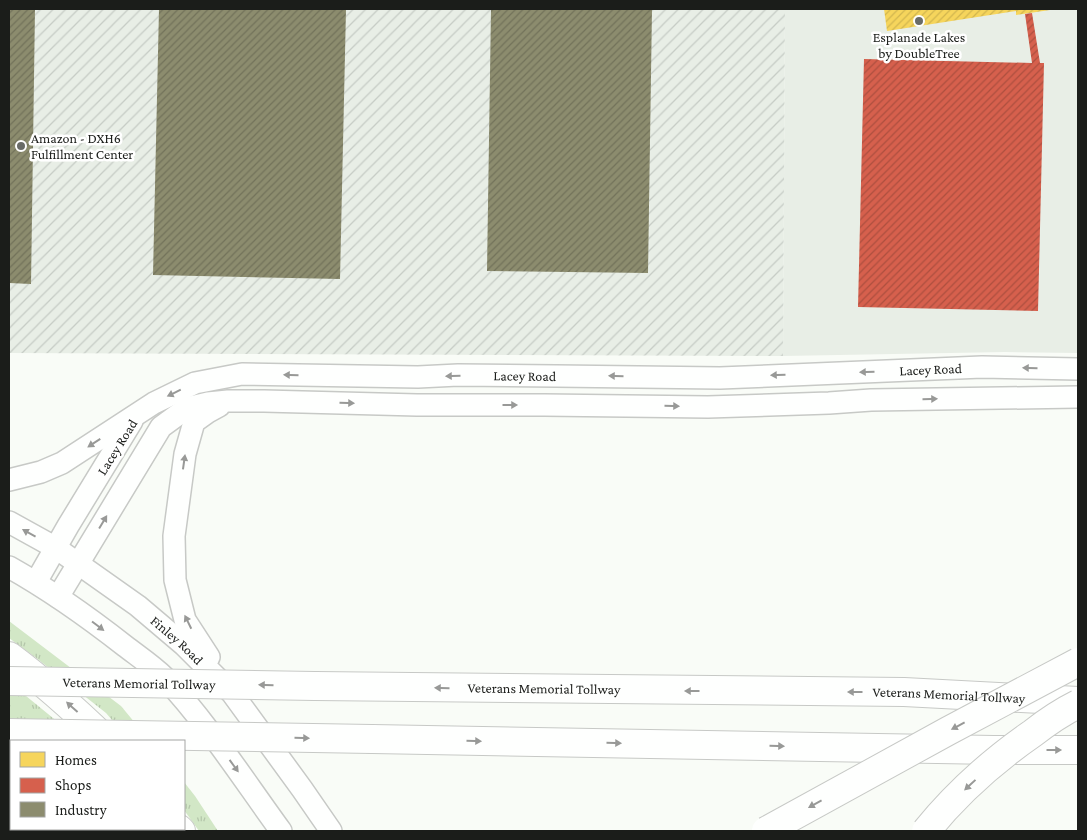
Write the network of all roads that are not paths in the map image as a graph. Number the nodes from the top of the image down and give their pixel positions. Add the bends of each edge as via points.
1 (1078, 369) edge
2 (1078, 397) edge
3 (228, 401) junction
4 (134, 416) junction
5 (9, 480) edge
6 (9, 522) edge
7 (56, 548) junction
8 (78, 564) junction
9 (9, 567) edge
10 (36, 582) junction
11 (58, 597) junction
12 (9, 656) edge
13 (1078, 662) edge
14 (9, 681) edge
15 (1078, 682) edge
16 (904, 692) junction
17 (232, 693) junction
18 (1078, 702) edge
19 (9, 733) edge
20 (106, 740) edge
21 (1078, 750) edge
22 (281, 831) edge
23 (331, 831) edge
24 (766, 831) edge
25 (926, 831) edge

1 -> 4 main road, Lacey Road via 982,367 720,378 242,374 195,383
3 -> 2 main road, Lacey Road via 708,407 871,400
8 -> 3 main road, Lacey Road via 161,427 186,408
17 -> 3 main road via 185,620 174,571 174,536 194,422
4 -> 5 main road via 62,463
4 - 7 main road, Lacey Road
7 -> 6 main road, Finley Road
7 - 8 main road, Finley Road
7 - 10 main road, Lacey Road
8 - 11 main road
8 - 17 main road, Finley Road via 138,606 184,645
9 - 10 main road
10 - 11 main road
11 -> 22 main road via 162,675 198,716
20 -> 12 highway via 73,708
13 -> 24 highway, bridge
16 -> 14 highway, Veterans Memorial Tollway, bridge
15 - 16 highway
16 - 18 highway, Veterans Memorial Tollway
17 - 23 main road, Finley Road
18 -> 25 highway, bridge via 987,768
19 -> 21 highway, bridge

